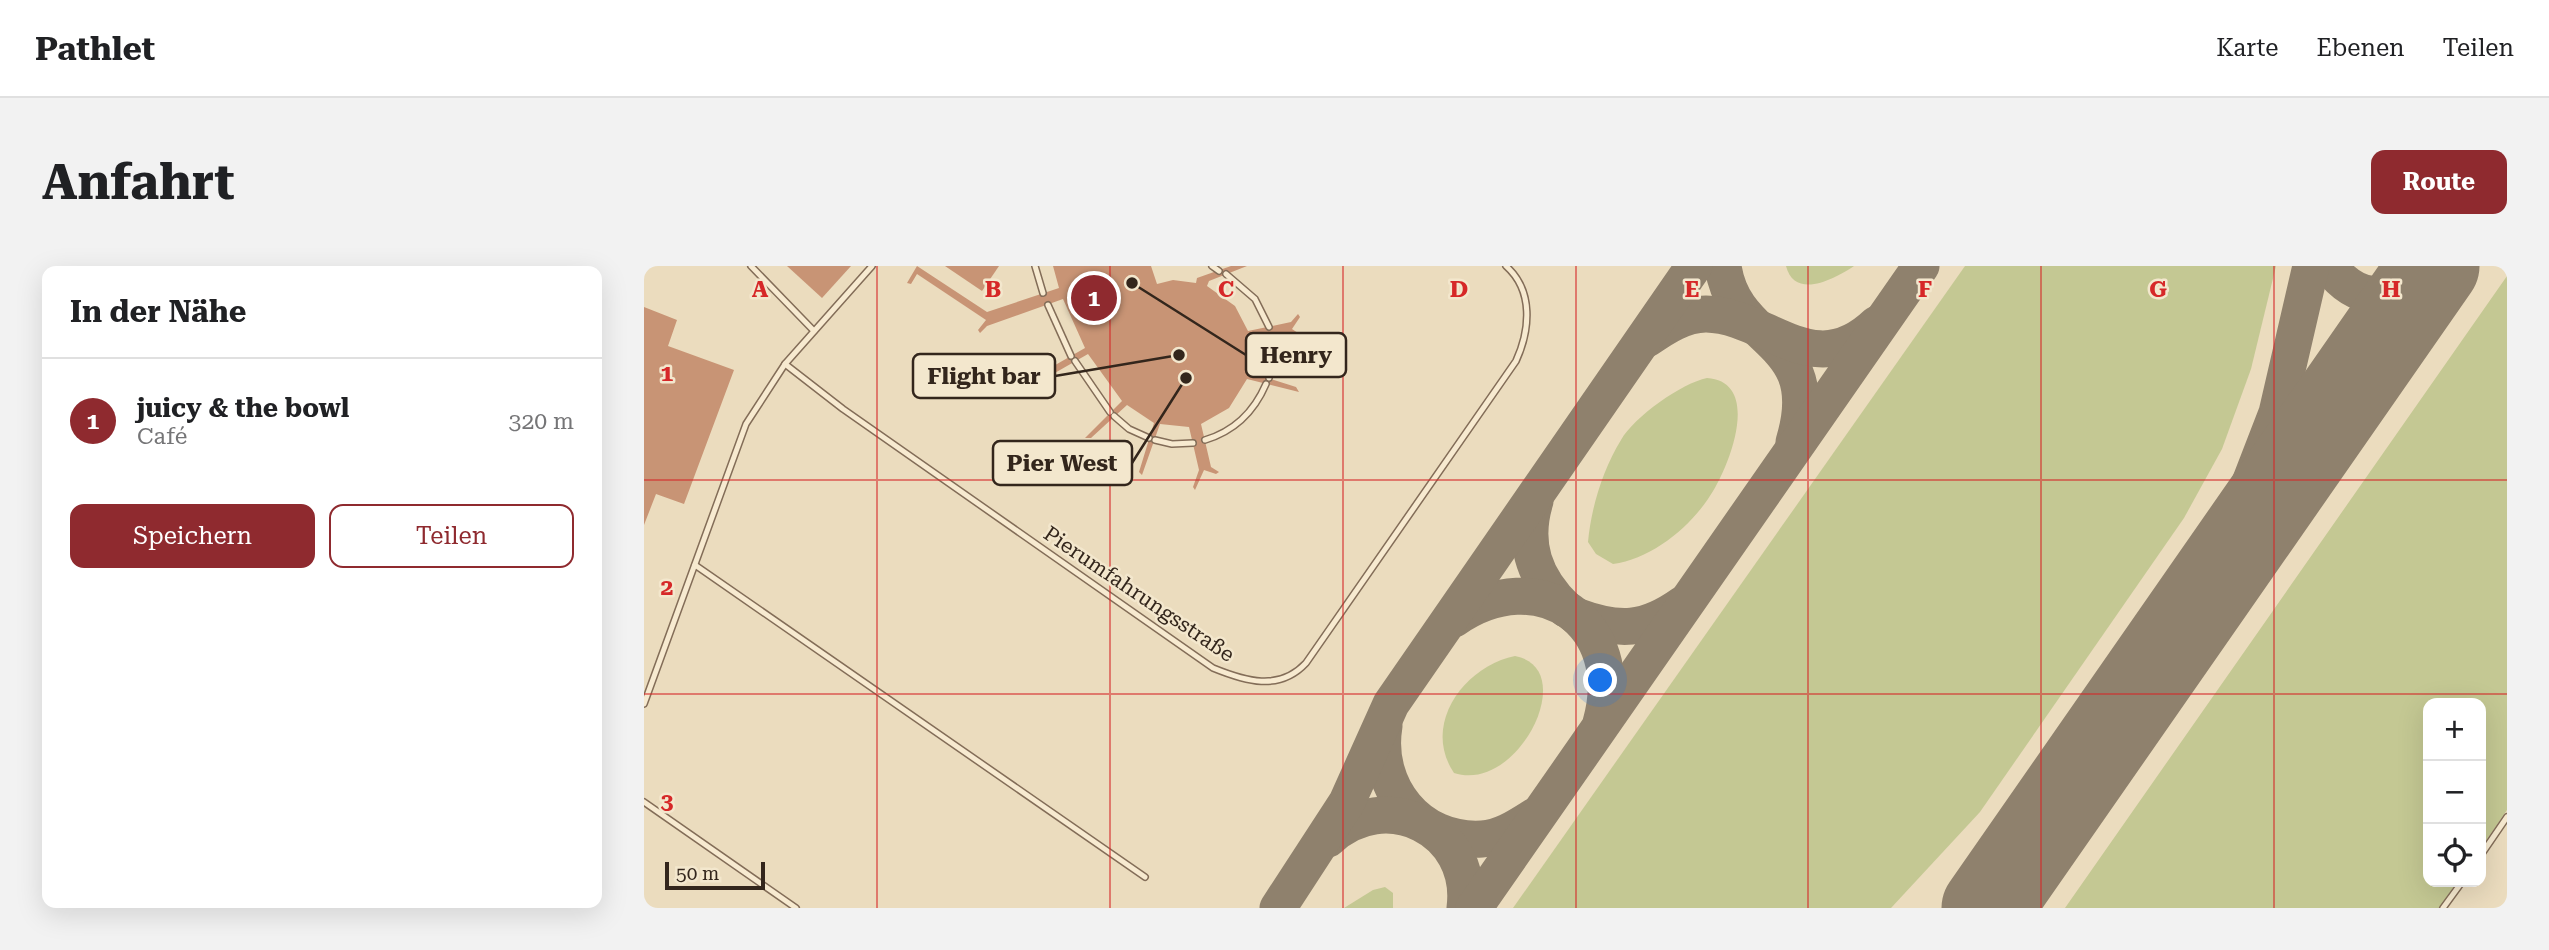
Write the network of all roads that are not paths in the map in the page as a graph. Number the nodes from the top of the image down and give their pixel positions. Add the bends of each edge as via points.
1 (751, 266) edge
2 (873, 266) edge
3 (1035, 266) edge
4 (1212, 266) edge
5 (1506, 266) edge
6 (1219, 271) dead end
7 (1226, 274) dead end
8 (1043, 293) dead end
9 (1048, 305) dead end
10 (1269, 327) dead end
11 (814, 331) junction
12 (1271, 340) dead end
13 (785, 364) junction
14 (1205, 440) dead end
15 (1193, 443) dead end
16 (695, 565) junction
17 (644, 704) edge
18 (644, 802) edge
19 (2507, 817) edge
20 (2486, 848) edge
21 (1144, 877) dead end
22 (2459, 887) edge
23 (796, 908) edge
24 (2444, 908) edge

1 - 11 lane
2 - 11 lane
3 - 8 lane
4 - 6 lane
5 - 13 lane, Pierumfahrungsstraße via 1527,301 1525,341 1516,361 1306,663 1274,682 1252,682 1213,668
7 - 10 lane via 1255,299
9 - 15 lane via 1073,359 1112,414 1129,429 1152,439
11 - 13 lane
12 - 14 lane via 1268,381 1249,414 1234,427
13 - 16 lane via 746,424
16 - 17 lane
16 - 21 lane
18 - 23 lane
19 - 20 lane
22 - 24 lane

